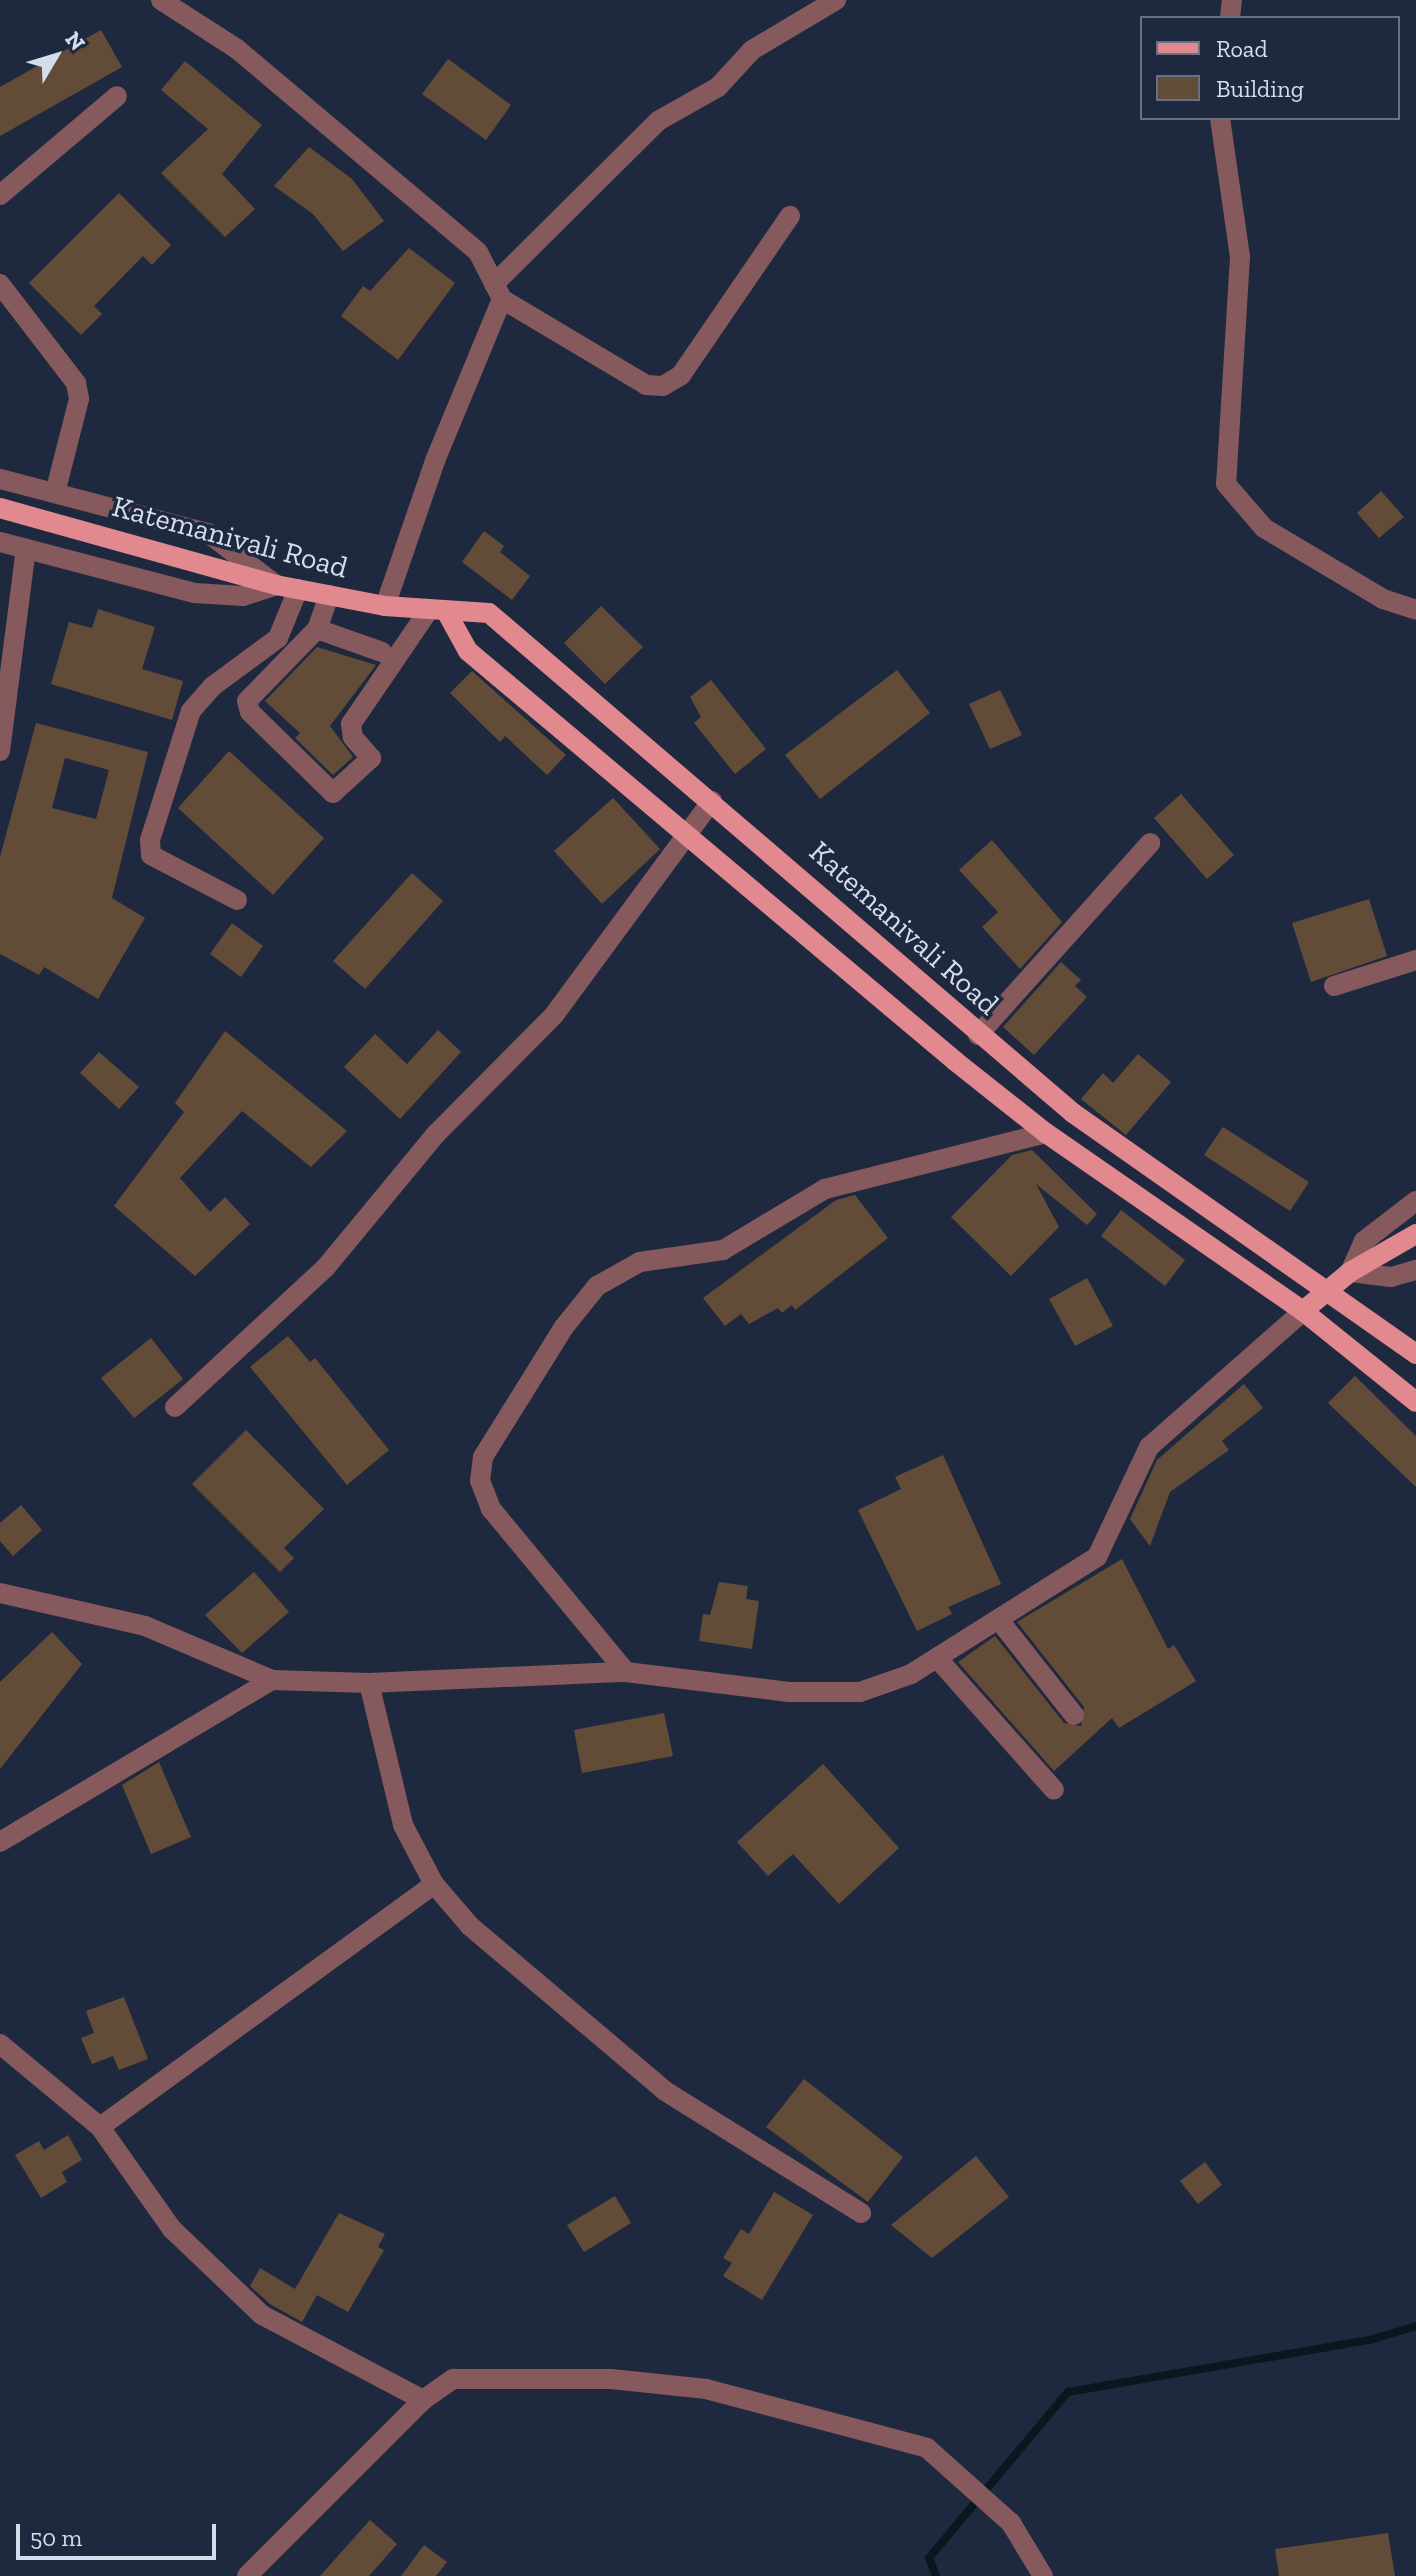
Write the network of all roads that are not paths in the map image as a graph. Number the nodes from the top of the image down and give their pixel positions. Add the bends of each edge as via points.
1 (161, 0) edge
2 (836, 0) edge
3 (117, 96) dead end
4 (1220, 120) edge
5 (0, 195) edge
6 (790, 216) dead end
7 (0, 284) edge
8 (498, 291) junction
9 (0, 479) edge
10 (55, 493) junction
11 (0, 508) edge
12 (0, 542) edge
13 (26, 549) junction
14 (276, 585) junction
15 (298, 589) junction
16 (329, 595) junction
17 (385, 606) junction
18 (1416, 610) edge
19 (438, 612) junction
20 (317, 629) junction
21 (382, 652) dead end
22 (257, 654) junction
23 (275, 672) junction
24 (0, 751) edge
25 (712, 801) junction
26 (687, 834) junction
27 (1150, 843) dead end
28 (237, 900) dead end
29 (1416, 960) edge
30 (1334, 986) dead end
31 (978, 1035) junction
32 (1046, 1133) junction
33 (1416, 1201) edge
34 (1415, 1235) edge
35 (1416, 1270) edge
36 (1350, 1272) junction
37 (1330, 1290) junction
38 (1303, 1311) junction
39 (1416, 1354) edge
40 (1416, 1402) edge
41 (175, 1407) dead end
42 (0, 1593) edge
43 (999, 1620) junction
44 (937, 1658) junction
45 (626, 1672) junction
46 (272, 1680) junction
47 (369, 1683) junction
48 (1074, 1715) dead end
49 (1054, 1790) dead end
50 (0, 1842) edge
51 (434, 1884) junction
52 (0, 2044) edge
53 (100, 2127) junction
54 (861, 2213) dead end
55 (423, 2400) junction
56 (247, 2576) edge
57 (1043, 2576) edge

1 - 8 street via 237,49 365,153 478,252
2 - 8 street via 752,50 718,87 658,121
3 - 5 street
4 - 18 street via 1240,257 1226,484 1264,528 1383,599
6 - 8 street via 681,375 663,386 646,385
7 - 10 street via 76,383 79,399
8 - 17 street
9 - 10 street
10 - 14 street via 208,533
11 - 14 main road, Katemanivali Road
12 - 13 street
13 - 14 street via 194,593 243,596
13 - 24 street
14 - 15 main road, Katemanivali Road
15 - 16 main road, Katemanivali Road
15 - 22 street via 285,627
16 - 17 main road, Katemanivali Road
16 - 20 street
17 - 19 main road, Katemanivali Road
19 - 23 street via 354,718 353,737 371,758 338,793 247,706
19 - 25 main road, Katemanivali Road via 489,613
19 - 26 main road via 468,651
20 - 21 street
20 - 23 street
22 - 23 street
22 - 28 street via 200,697 191,711 149,849
25 - 26 street
25 - 31 main road, Katemanivali Road
26 - 32 main road
26 - 41 street via 554,1015 436,1134 326,1267
27 - 31 street
29 - 30 street
31 - 37 main road, Katemanivali Road via 1073,1113
32 - 38 main road
32 - 45 street via 825,1189 723,1250 640,1262 597,1286 564,1327 483,1457 480,1481 491,1509
33 - 36 street via 1364,1241
34 - 36 main road
35 - 36 street via 1391,1277
36 - 37 main road
37 - 38 main road
37 - 39 main road, Katemanivali Road
38 - 40 main road
38 - 43 street via 1149,1447 1097,1557
42 - 46 street via 145,1626
43 - 44 street
43 - 48 street
44 - 45 street via 899,1680 860,1692 789,1692
44 - 49 street
45 - 47 street
46 - 47 street
46 - 50 street
47 - 51 street via 403,1825
51 - 53 street
51 - 54 street via 528,1979 665,2091
52 - 53 street via 66,2093
53 - 55 street via 172,2229 262,2315
55 - 56 street
55 - 57 street via 453,2379 611,2379 706,2389 927,2448 1011,2523

